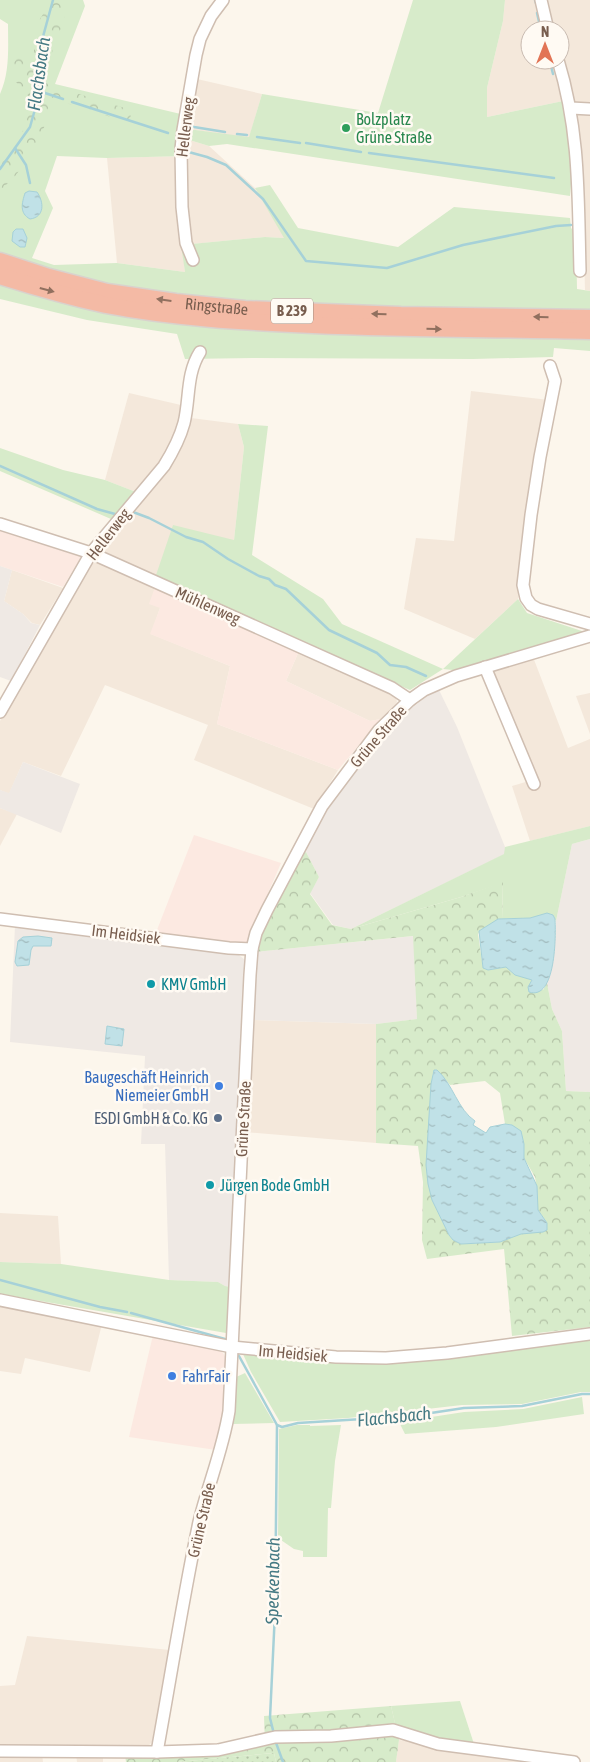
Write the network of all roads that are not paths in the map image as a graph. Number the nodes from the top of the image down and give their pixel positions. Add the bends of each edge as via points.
1 (223, 0) edge
2 (541, 0) edge
3 (546, 20) edge
4 (561, 70) edge
5 (571, 108) junction
6 (590, 109) edge
7 (584, 188) edge
8 (192, 260) dead end
9 (0, 262) edge
10 (580, 271) dead end
11 (0, 276) edge
12 (590, 318) edge
13 (590, 331) edge
14 (200, 352) dead end
15 (550, 366) dead end
16 (0, 524) edge
17 (91, 553) junction
18 (590, 624) edge
19 (590, 636) edge
20 (485, 667) junction
21 (410, 700) junction
22 (0, 712) edge
23 (534, 784) dead end
24 (0, 919) edge
25 (252, 949) junction
26 (0, 1300) edge
27 (590, 1334) edge
28 (232, 1347) junction
29 (0, 1751) edge
30 (157, 1752) junction
31 (106, 1757) edge
32 (574, 1762) edge

1 - 8 street, Hellerweg via 200,39 183,130 182,206 186,243
2 - 3 street
4 - 5 street
5 - 6 street
5 - 7 street
7 - 10 street
12 -> 9 highway, Ringstraße / B 239 via 245,309 107,292
11 -> 13 highway, Ringstraße / B 239 via 44,290 174,316 400,328
14 - 17 street, Hellerweg via 190,372 184,423 172,453
15 - 18 street via 555,381 540,457 523,585 531,605
16 - 17 street, Mühlenweg
17 - 21 street, Mühlenweg via 392,688
17 - 22 street, Hellerweg
19 - 20 street, Grüne Straße
20 - 21 street, Grüne Straße via 437,682
20 - 23 street
21 - 25 street, Grüne Straße via 367,744 322,806 267,910
24 - 25 street, Im Heidsiek
25 - 28 street, Grüne Straße
26 - 28 street, Im Heidsiek
27 - 28 street, Im Heidsiek via 386,1358 336,1357
28 - 30 street, Grüne Straße via 226,1428 195,1542
29 - 31 street
30 - 31 street
30 - 32 street via 218,1750 275,1737 393,1730 438,1744

